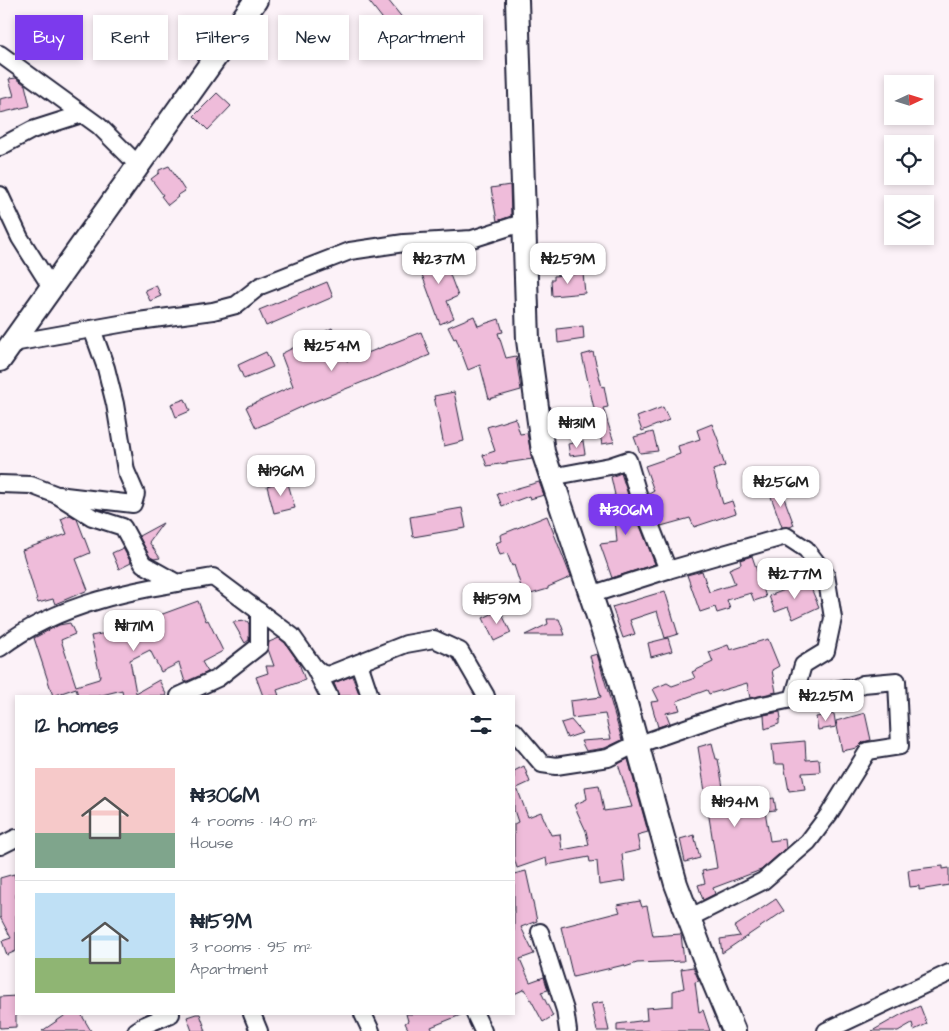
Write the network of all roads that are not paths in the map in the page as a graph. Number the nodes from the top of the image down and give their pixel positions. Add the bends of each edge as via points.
1 (256, 0) edge
2 (517, 0) edge
3 (0, 54) edge
4 (82, 114) junction
5 (0, 147) edge
6 (138, 164) junction
7 (0, 195) edge
8 (525, 222) junction
9 (51, 287) junction
10 (92, 329) junction
11 (6, 351) edge
12 (551, 477) junction
13 (0, 484) edge
14 (57, 495) junction
15 (668, 570) junction
16 (177, 583) junction
17 (590, 595) junction
18 (259, 611) junction
19 (0, 648) edge
20 (359, 663) junction
21 (314, 667) junction
22 (182, 695) edge
23 (328, 695) edge
24 (370, 695) edge
25 (485, 695) edge
26 (793, 699) junction
27 (515, 732) edge
28 (638, 746) junction
29 (15, 838) edge
30 (0, 846) edge
31 (689, 918) junction
32 (540, 932) dead end
33 (949, 973) edge
34 (169, 1015) edge
35 (252, 1015) edge
36 (363, 1015) edge
37 (475, 1015) edge
38 (136, 1031) edge
39 (259, 1031) edge
40 (371, 1031) edge
41 (483, 1031) edge
42 (568, 1031) edge
43 (734, 1031) edge
44 (826, 1031) edge

1 - 6 street
2 - 8 street
3 - 4 street
4 - 5 street via 32,130
4 - 6 street
6 - 9 street
7 - 9 street via 20,238
8 - 10 street via 472,239 404,243 350,251 260,286 236,304 213,311
8 - 12 street via 528,340 543,452
9 - 11 street
10 - 11 street
10 - 14 street via 116,404 126,471 136,494 133,504
12 - 15 street via 628,460
12 - 17 street
13 - 14 street via 31,485
14 - 16 street via 92,517 123,527 143,564
15 - 17 street
15 - 26 street via 786,536 806,549 826,575 833,618 826,651 803,665
16 - 18 street via 213,577
16 - 19 street via 88,603 40,622
17 - 28 street
18 - 21 street via 292,636
18 - 22 street via 259,646 218,678
20 - 21 street via 328,675
20 - 24 street
20 - 25 street via 406,644 434,640 460,651
21 - 23 street
26 - 28 street via 734,711
26 - 31 street via 853,689 863,684 897,681 900,746 868,751 808,842 763,881
27 - 28 street via 542,764 556,766 608,758
28 - 31 street via 676,884
29 - 30 street
31 - 43 street
32 - 42 street via 565,1010
33 - 44 street
34 - 38 street
35 - 39 street
36 - 40 street
37 - 41 street

